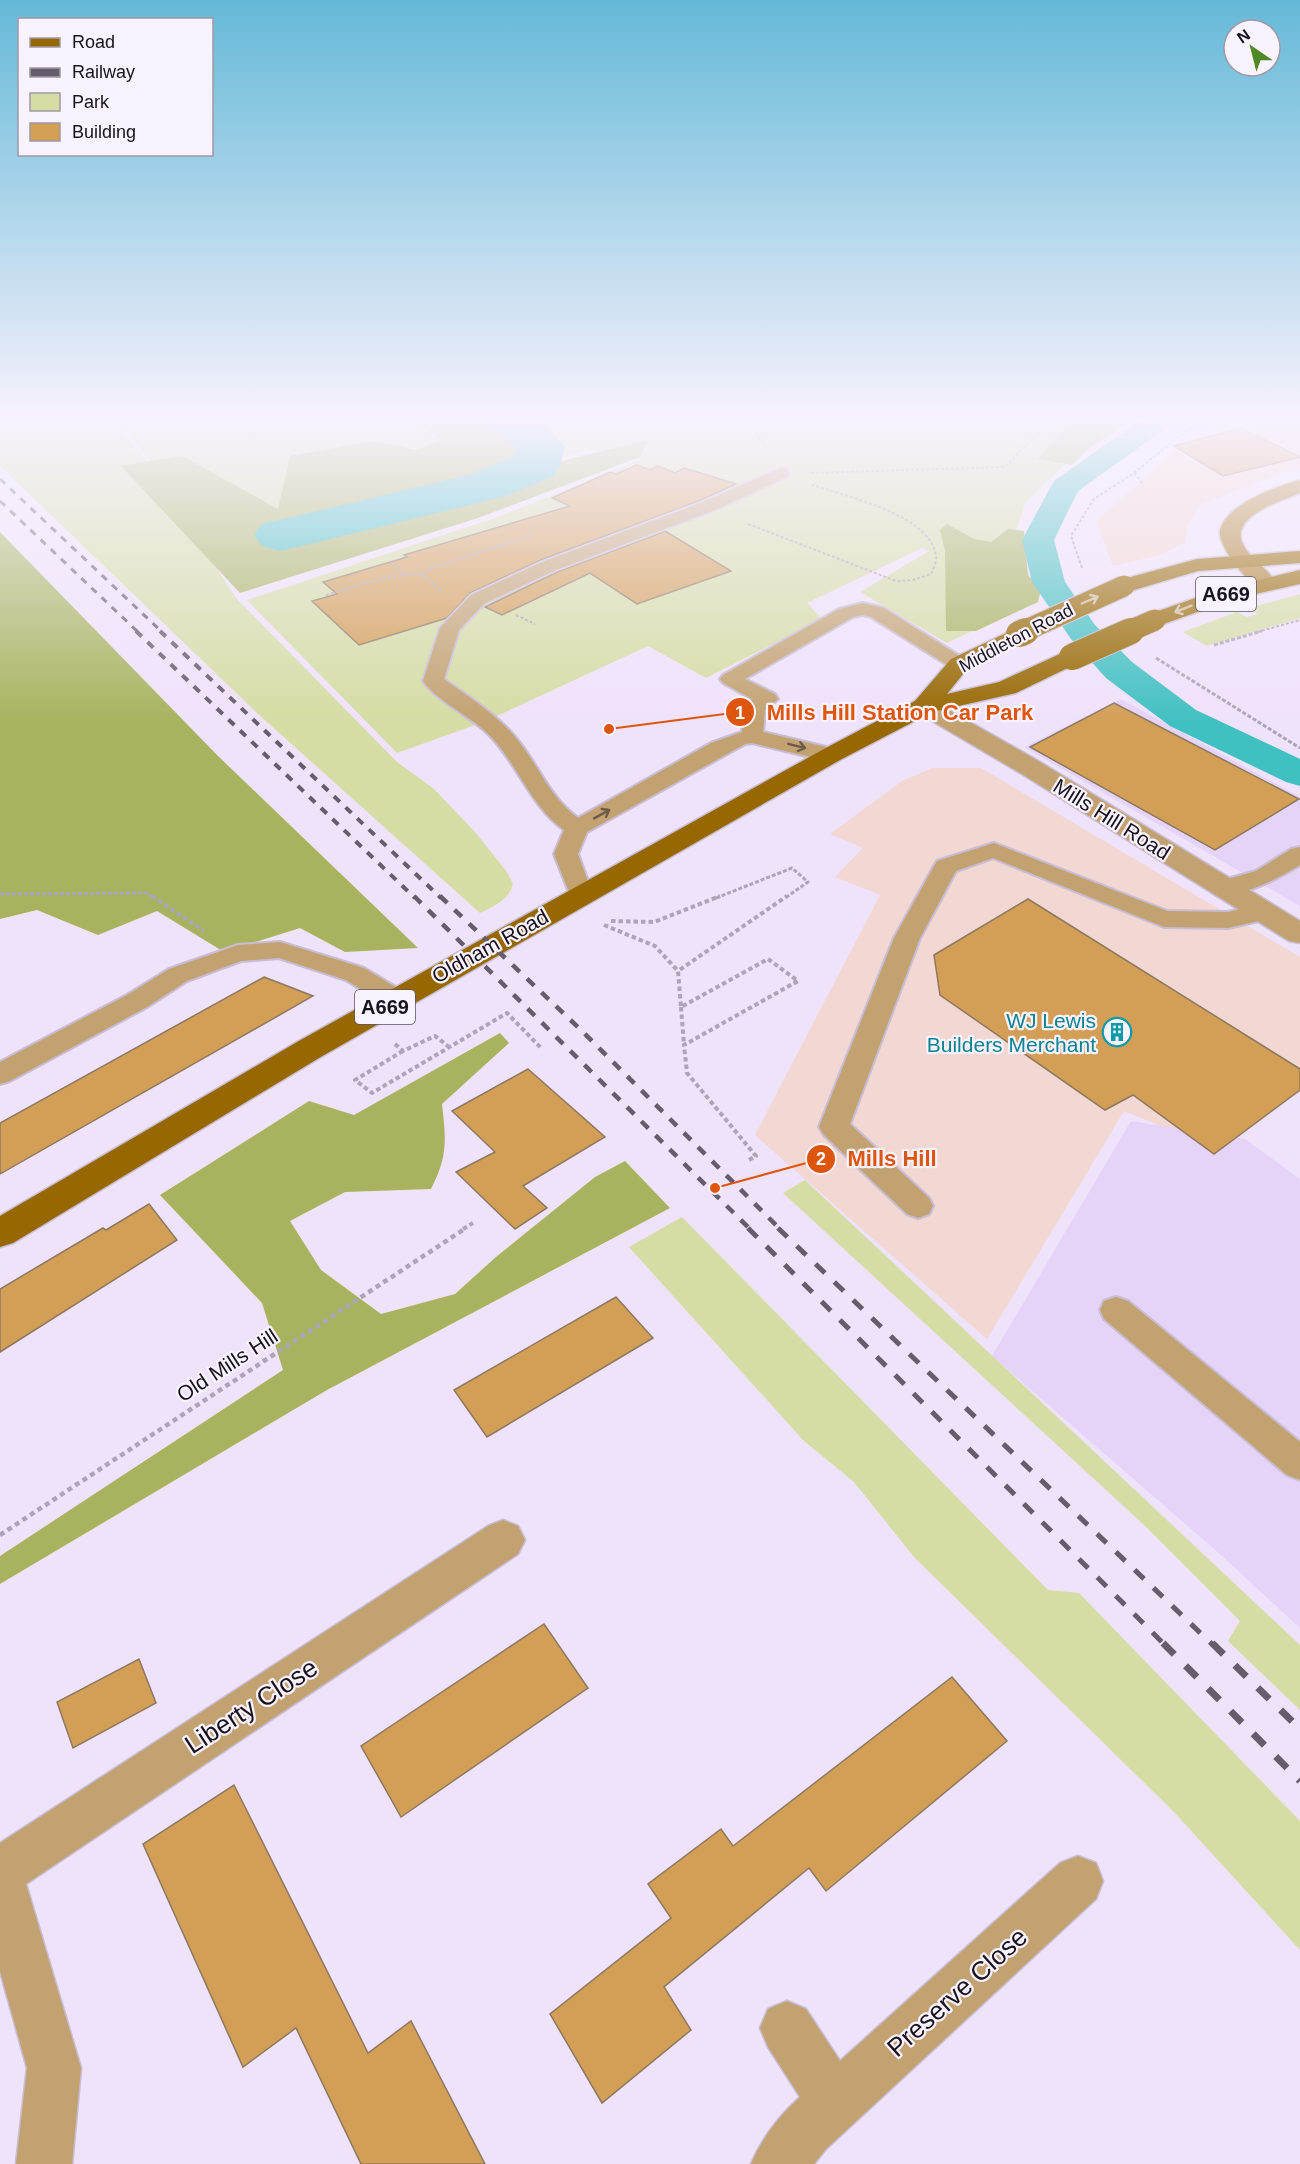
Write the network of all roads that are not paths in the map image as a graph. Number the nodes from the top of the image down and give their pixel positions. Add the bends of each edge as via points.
1 (669, 521) edge
2 (1234, 521) edge
3 (1300, 557) edge
4 (1244, 559) junction
5 (1300, 577) edge
6 (1266, 583) junction
7 (959, 664) junction
8 (924, 706) junction
9 (752, 736) junction
10 (831, 755) junction
11 (577, 828) junction
12 (1300, 854) edge
13 (1222, 888) junction
14 (581, 895) junction
15 (1263, 912) junction
16 (1300, 934) edge
17 (397, 1000) junction
18 (0, 1074) edge
19 (918, 1206) dead end
20 (0, 1233) edge
21 (1116, 1310) dead end
22 (1300, 1464) edge
23 (503, 1540) dead end
24 (0, 1872) edge
25 (0, 1880) edge
26 (1078, 1881) dead end
27 (787, 2028) dead end
28 (836, 2103) junction
29 (44, 2164) edge
30 (779, 2164) edge

1 - 11 lane via 549,566 478,599 450,628 433,681 507,741 546,802
2 - 4 main road via 1232,544
3 - 4 main road, Middleton Road / A669
4 - 6 main road
7 -> 4 main road, Middleton Road / A669, bridge via 1124,586 1197,565
5 - 6 main road, Middleton Road / A669
6 -> 8 main road, Middleton Road / A669, bridge via 1210,598 1155,620 1007,688
7 - 8 main road, Middleton Road / A669
7 - 9 lane via 877,612 863,609 846,613 730,680 767,699 755,707
8 - 10 main road, Oldham Road / A669
8 - 13 street, Mills Hill Road
9 -> 10 lane
11 -> 9 lane via 719,748
10 - 14 main road, Oldham Road / A669
11 - 14 lane via 566,854
12 - 13 lane via 1265,876
13 - 15 street, Mills Hill Road
14 - 17 main road, Oldham Road / A669
15 - 16 street, Mills Hill Road
15 - 19 lane via 1228,920 1164,919 994,850 946,866 907,938 834,1127
17 - 18 lane via 355,974 280,950 238,953 178,975
17 - 20 main road, Oldham Road / A669
21 - 22 lane
23 - 24 street, Liberty Close
25 - 29 street via 54,2068
26 - 28 street, Preserve Close
27 - 28 street
28 - 30 street, Preserve Close via 806,2129

